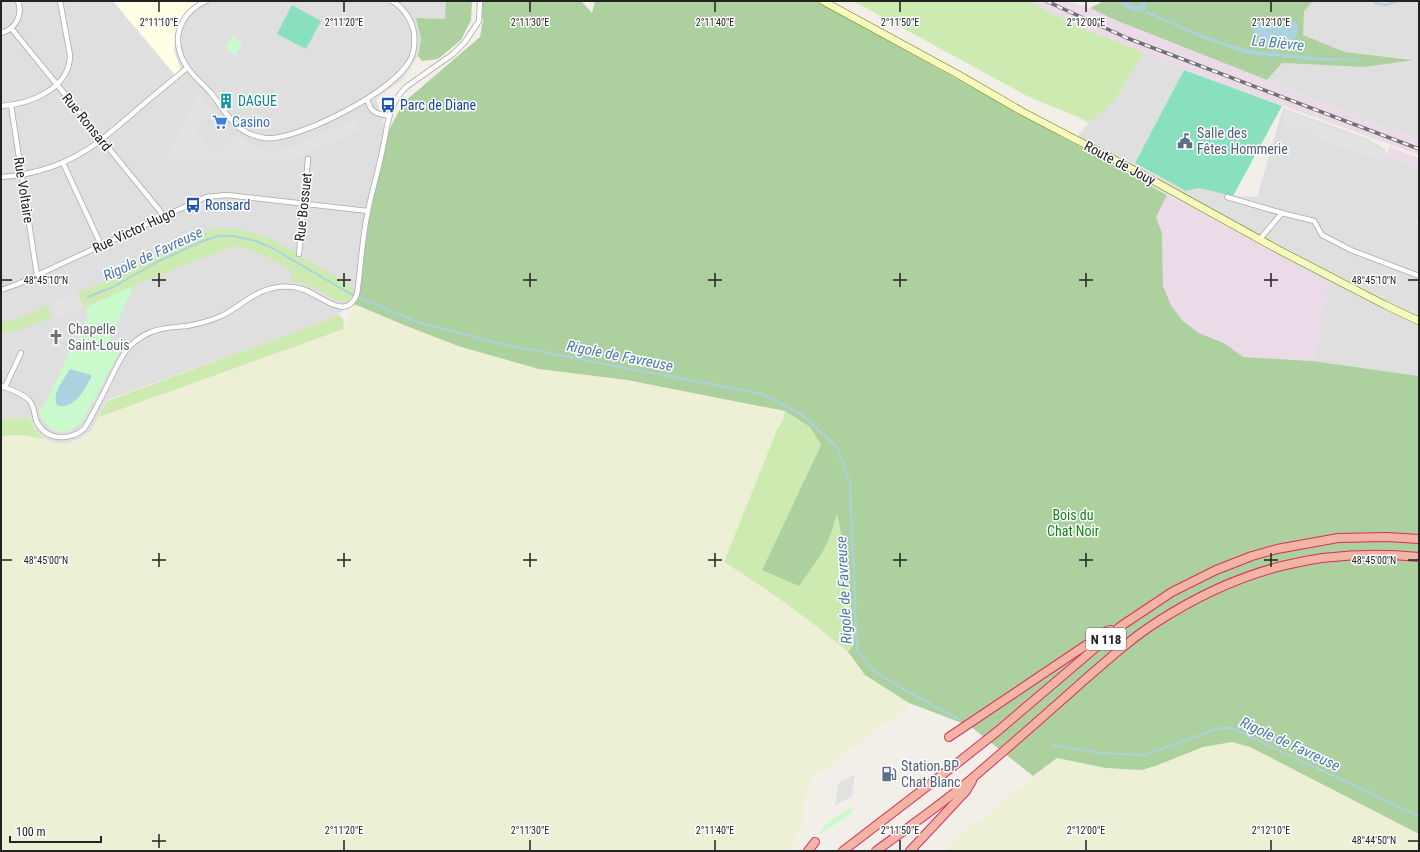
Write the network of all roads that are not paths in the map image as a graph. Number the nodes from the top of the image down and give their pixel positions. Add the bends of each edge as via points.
1 (18, 1) edge
2 (60, 1) edge
3 (206, 1) edge
4 (392, 1) edge
5 (480, 1) edge
6 (823, 1) edge
7 (11, 28) junction
8 (1, 32) edge
9 (187, 68) junction
10 (56, 84) junction
11 (367, 99) junction
12 (11, 105) junction
13 (1, 106) edge
14 (389, 116) junction
15 (101, 140) junction
16 (308, 159) dead end
17 (63, 163) junction
18 (22, 174) junction
19 (1, 177) edge
20 (1227, 197) dead end
21 (304, 203) junction
22 (368, 211) junction
23 (1282, 213) junction
24 (164, 216) junction
25 (1260, 239) junction
26 (102, 245) junction
27 (299, 254) dead end
28 (37, 275) junction
29 (1419, 276) edge
30 (1, 290) edge
31 (1419, 321) edge
32 (21, 353) dead end
33 (3, 387) edge
34 (1419, 540) edge
35 (1419, 557) edge
36 (1121, 626) junction
37 (949, 737) dead end
38 (974, 777) junction
39 (815, 842) dead end
40 (808, 851) edge
41 (843, 851) edge
42 (876, 851) edge
43 (910, 851) edge

1 - 7 street via 20,14
2 - 10 street via 70,58 65,75
3 - 9 street via 193,9 180,26 179,51
4 - 11 street via 404,11 411,22 414,37 413,53 402,72
5 - 14 street via 479,21 465,42 453,54 406,88
6 - 25 main road, Route de Jouy
7 - 8 street
7 - 10 street, Rue Ronsard
9 - 11 street via 236,125 247,133 266,138 274,138 328,121
9 - 15 street
10 - 12 street via 40,96
10 - 15 street, Rue Ronsard
11 - 14 street via 373,112
12 - 13 street
12 - 18 street, Rue Voltaire
14 - 22 street
15 - 17 street
15 - 24 street, Rue Ronsard
16 - 21 street, Rue Bossuet
17 - 18 street
17 - 26 street
18 - 19 street
18 - 28 street, Rue Voltaire
20 - 23 street
21 - 22 street, Rue Victor Hugo
21 - 24 street, Rue Victor Hugo via 214,195
21 - 27 street, Rue Bossuet
22 - 33 street via 355,298 344,307 303,289 283,286 256,294 219,317 148,333 125,352 84,429 72,436 56,437 44,430 36,420 30,401 17,392
23 - 25 street
23 - 29 street via 1314,221 1326,238
24 - 26 street, Rue Victor Hugo
25 - 31 main road, Route de Jouy via 1385,306
26 - 28 street, Rue Victor Hugo
28 - 30 street, Rue Victor Hugo
32 - 33 street
34 - 36 highway, N 118 via 1387,536 1338,538 1289,546 1252,556 1216,570 1172,592
35 - 38 highway, N 118 via 1372,554 1317,558 1255,573 1208,592 1156,622 1126,645
36 - 37 highway via 1107,631
36 - 41 highway, N 118 via 960,762
38 - 42 highway, N 118
38 - 43 highway via 966,791
39 - 40 highway

